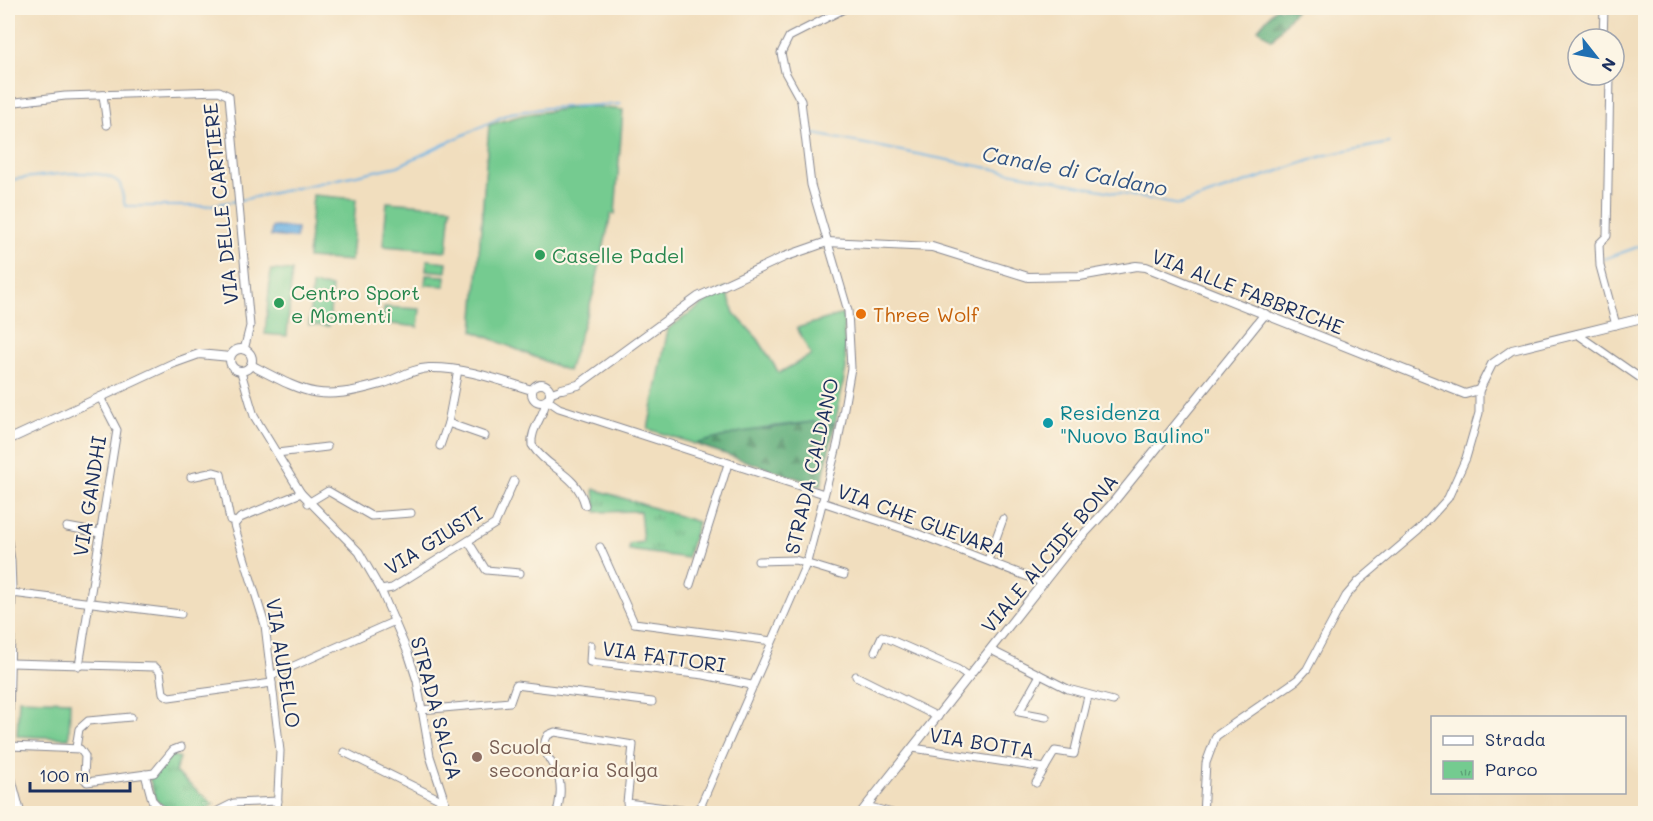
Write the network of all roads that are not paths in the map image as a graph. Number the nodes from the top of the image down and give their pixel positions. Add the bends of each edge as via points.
1 (846, 8) edge
2 (1604, 8) edge
3 (1603, 27) edge
4 (1610, 87) edge
5 (104, 95) junction
6 (8, 103) edge
7 (107, 124) dead end
8 (827, 242) junction
9 (1265, 314) junction
10 (1646, 317) edge
11 (1616, 325) junction
12 (1577, 334) junction
13 (244, 350) junction
14 (230, 357) junction
15 (251, 365) junction
16 (458, 370) junction
17 (241, 372) junction
18 (1646, 382) edge
19 (562, 389) joint
20 (532, 390) junction
21 (1479, 390) junction
22 (100, 397) junction
23 (548, 398) junction
24 (448, 423) junction
25 (485, 436) dead end
26 (8, 440) edge
27 (440, 446) dead end
28 (327, 447) dead end
29 (277, 453) junction
30 (728, 464) junction
31 (191, 477) dead end
32 (514, 481) dead end
33 (301, 493) junction
34 (824, 494) junction
35 (822, 502) junction
36 (308, 503) junction
37 (585, 505) dead end
38 (411, 513) dead end
39 (1003, 519) dead end
40 (236, 522) junction
41 (67, 527) dead end
42 (100, 533) junction
43 (8, 541) edge
44 (468, 541) junction
45 (600, 547) dead end
46 (988, 560) junction
47 (758, 561) dead end
48 (807, 562) junction
49 (520, 573) dead end
50 (844, 575) dead end
51 (1044, 583) junction
52 (690, 585) dead end
53 (10, 590) edge
54 (381, 590) junction
55 (89, 603) junction
56 (181, 614) dead end
57 (395, 621) junction
58 (772, 641) junction
59 (591, 645) dead end
60 (991, 650) junction
61 (875, 651) dead end
62 (10, 663) junction
63 (79, 666) junction
64 (1040, 675) junction
65 (856, 676) dead end
66 (969, 677) junction
67 (272, 680) junction
68 (751, 685) junction
69 (1088, 696) junction
70 (1113, 701) dead end
71 (652, 702) dead end
72 (421, 710) junction
73 (131, 717) dead end
74 (938, 717) junction
75 (1046, 717) dead end
76 (9, 740) edge
77 (182, 747) dead end
78 (76, 748) junction
79 (913, 748) junction
80 (344, 752) dead end
81 (1045, 768) junction
82 (145, 774) junction
83 (1036, 783) dead end
84 (278, 801) junction
85 (445, 802) junction
86 (866, 806) junction
87 (21, 813) edge
88 (165, 813) edge
89 (212, 813) edge
90 (277, 813) edge
91 (449, 813) edge
92 (557, 813) edge
93 (697, 813) edge
94 (860, 813) edge
95 (896, 813) edge
96 (1203, 813) edge

1 - 8 street, STRADA CALDANO via 789,37 781,53 785,72 801,101 811,185
2 - 3 street
4 - 11 street via 1607,236 1599,244 1600,266
5 - 6 street, VIA DELLE CARTIERE
5 - 7 street
5 - 13 street, VIA DELLE CARTIERE via 219,91 230,98 250,326
8 - 9 street, VIA ALLE FABBRICHE via 932,247 1028,277 1080,276 1146,267
8 - 19 street, VIA ALLE FABBRICHE via 784,257 698,297 578,385
8 - 34 street, STRADA CALDANO via 848,310 851,368
9 - 21 street, VIA ALLE FABBRICHE via 1466,394
9 - 51 street, VIALE ALCIDE BONA
10 - 11 street
11 - 12 street
12 - 18 street
12 - 21 street via 1504,353 1492,364
13 - 14 street via 234,351
13 - 15 street via 251,356
14 - 17 street via 231,366
14 - 22 street via 199,354
15 - 16 street via 295,388 334,395 412,371
15 - 17 street
16 - 20 street
16 - 24 street
17 - 29 street, STRADA SALGA via 254,416
19 - 23 street
20 - 23 street via 535,400
20 - 23 street via 542,384
21 - 96 street via 1479,413 1466,458 1448,498 1346,596 1297,680 1216,736 1206,763
22 - 26 street
22 - 42 street, VIA GANDHI via 117,430
23 - 30 street, VIA CHE GUEVARA via 559,408
23 - 37 street via 532,445 582,491
24 - 25 street
24 - 27 street
28 - 29 street
29 - 33 street, STRADA SALGA
30 - 34 street, VIA CHE GUEVARA
30 - 52 street
31 - 40 street, VIA AUDELLO via 221,474 230,520
32 - 44 street, VIA GIUSTI via 495,524
33 - 36 street, STRADA SALGA
33 - 40 street
34 - 35 street, STRADA CALDANO
35 - 46 street, VIA CHE GUEVARA
35 - 48 street, STRADA CALDANO
36 - 38 street via 328,491 371,516
36 - 54 street, STRADA SALGA via 359,552
39 - 46 street
40 - 67 street, VIA AUDELLO via 234,532 260,602
41 - 42 street
42 - 55 street, VIA GANDHI
43 - 53 street
44 - 49 street via 486,570
44 - 54 street, VIA GIUSTI via 392,588
45 - 58 street via 634,623
46 - 51 street, VIA CHE GUEVARA
47 - 48 street
48 - 50 street
48 - 58 street, STRADA CALDANO
51 - 60 street, VIALE ALCIDE BONA
53 - 55 street
53 - 62 street
54 - 57 street, STRADA SALGA
55 - 56 street
55 - 63 street, VIA GANDHI
57 - 67 street
57 - 72 street, STRADA SALGA via 417,681
58 - 68 street, STRADA CALDANO
59 - 68 street, VIA FATTORI via 590,662 704,675
60 - 64 street
60 - 66 street, VIALE ALCIDE BONA
61 - 66 street via 882,636
62 - 63 street
62 - 76 street
63 - 67 street via 158,668 163,693 169,698
64 - 69 street
64 - 75 street via 1019,712
65 - 74 street
66 - 74 street, VIALE ALCIDE BONA
67 - 84 street, VIA AUDELLO via 280,751
68 - 93 street, STRADA CALDANO
69 - 70 street
69 - 81 street via 1074,754 1055,751
71 - 72 street via 516,685 510,702
72 - 85 street, STRADA SALGA
73 - 78 street via 88,721 79,729
74 - 79 street, VIALE ALCIDE BONA
76 - 78 street
76 - 87 street via 10,778
77 - 82 street via 173,750 154,773
78 - 82 street via 85,756 84,781
79 - 81 street, VIA BOTTA
79 - 86 street, VIALE ALCIDE BONA
80 - 85 street
81 - 83 street
82 - 88 street via 152,800
84 - 89 street via 234,803
84 - 90 street, VIA AUDELLO
85 - 91 street, STRADA SALGA
86 - 94 street, VIALE ALCIDE BONA
86 - 95 street
92 - 93 street via 559,777 547,758 544,743 555,732 633,745 627,803

